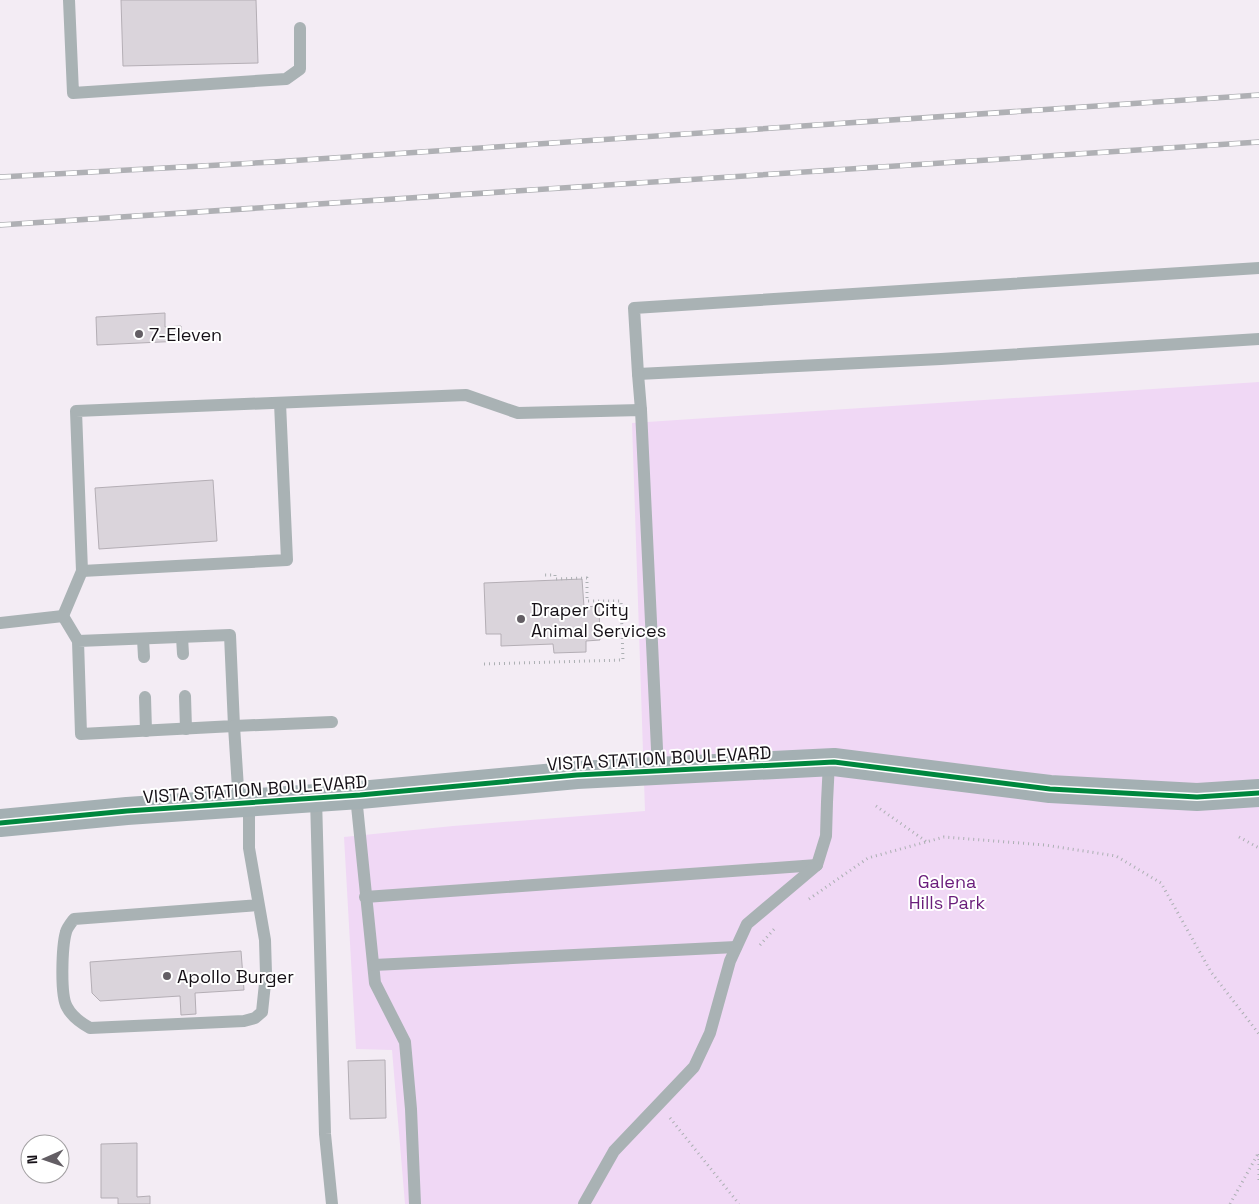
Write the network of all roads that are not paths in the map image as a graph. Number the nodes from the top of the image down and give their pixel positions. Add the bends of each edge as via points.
1 (69, 0) edge
2 (300, 28) dead end
3 (1259, 268) edge
4 (1259, 339) edge
5 (638, 374) junction
6 (280, 403) junction
7 (641, 410) junction
8 (82, 571) junction
9 (63, 616) junction
10 (0, 623) edge
11 (182, 637) junction
12 (143, 639) junction
13 (78, 642) junction
14 (183, 654) dead end
15 (144, 657) dead end
16 (185, 696) dead end
17 (145, 697) dead end
18 (332, 722) dead end
19 (234, 726) junction
20 (186, 729) junction
21 (146, 731) junction
22 (829, 762) junction
23 (658, 770) junction
24 (1259, 793) edge
25 (356, 796) junction
26 (316, 798) junction
27 (244, 803) junction
28 (0, 823) edge
29 (817, 865) junction
30 (365, 897) junction
31 (258, 905) junction
32 (736, 948) junction
33 (374, 965) junction
34 (332, 1204) edge
35 (415, 1204) edge
36 (584, 1204) edge

1 - 2 lane via 73,93 286,79 300,69
3 - 5 lane via 634,308
4 - 5 lane
5 - 7 lane
6 - 7 lane via 466,395 518,414
6 - 8 lane via 76,412
6 - 8 lane via 288,560
7 - 23 lane
8 - 9 lane
9 - 10 lane
9 - 13 lane
11 - 12 lane
11 - 14 lane
11 - 19 lane via 230,635
12 - 13 lane
12 - 15 lane
13 - 21 lane via 81,734
16 - 20 lane
17 - 21 lane
18 - 19 lane
19 - 20 lane
19 - 27 lane
20 - 21 lane
22 - 23 street, VISTA STATION BOULEVARD
22 - 24 street, VISTA STATION BOULEVARD via 1050,789 1197,797
22 - 29 lane via 826,836
23 - 25 street, VISTA STATION BOULEVARD
25 - 26 street, VISTA STATION BOULEVARD
25 - 30 lane
26 - 27 street, VISTA STATION BOULEVARD
26 - 34 lane via 325,1134
27 - 28 street, VISTA STATION BOULEVARD
27 - 31 lane
29 - 30 lane
29 - 32 lane via 747,924
30 - 33 lane
31 - 31 lane via 265,940 266,974 262,1012 255,1018 90,1028 79,1023 66,1007 63,987 65,940 66,931 74,919
32 - 33 lane
32 - 36 lane via 710,1033 694,1067 614,1151
33 - 35 lane via 375,983 405,1042

